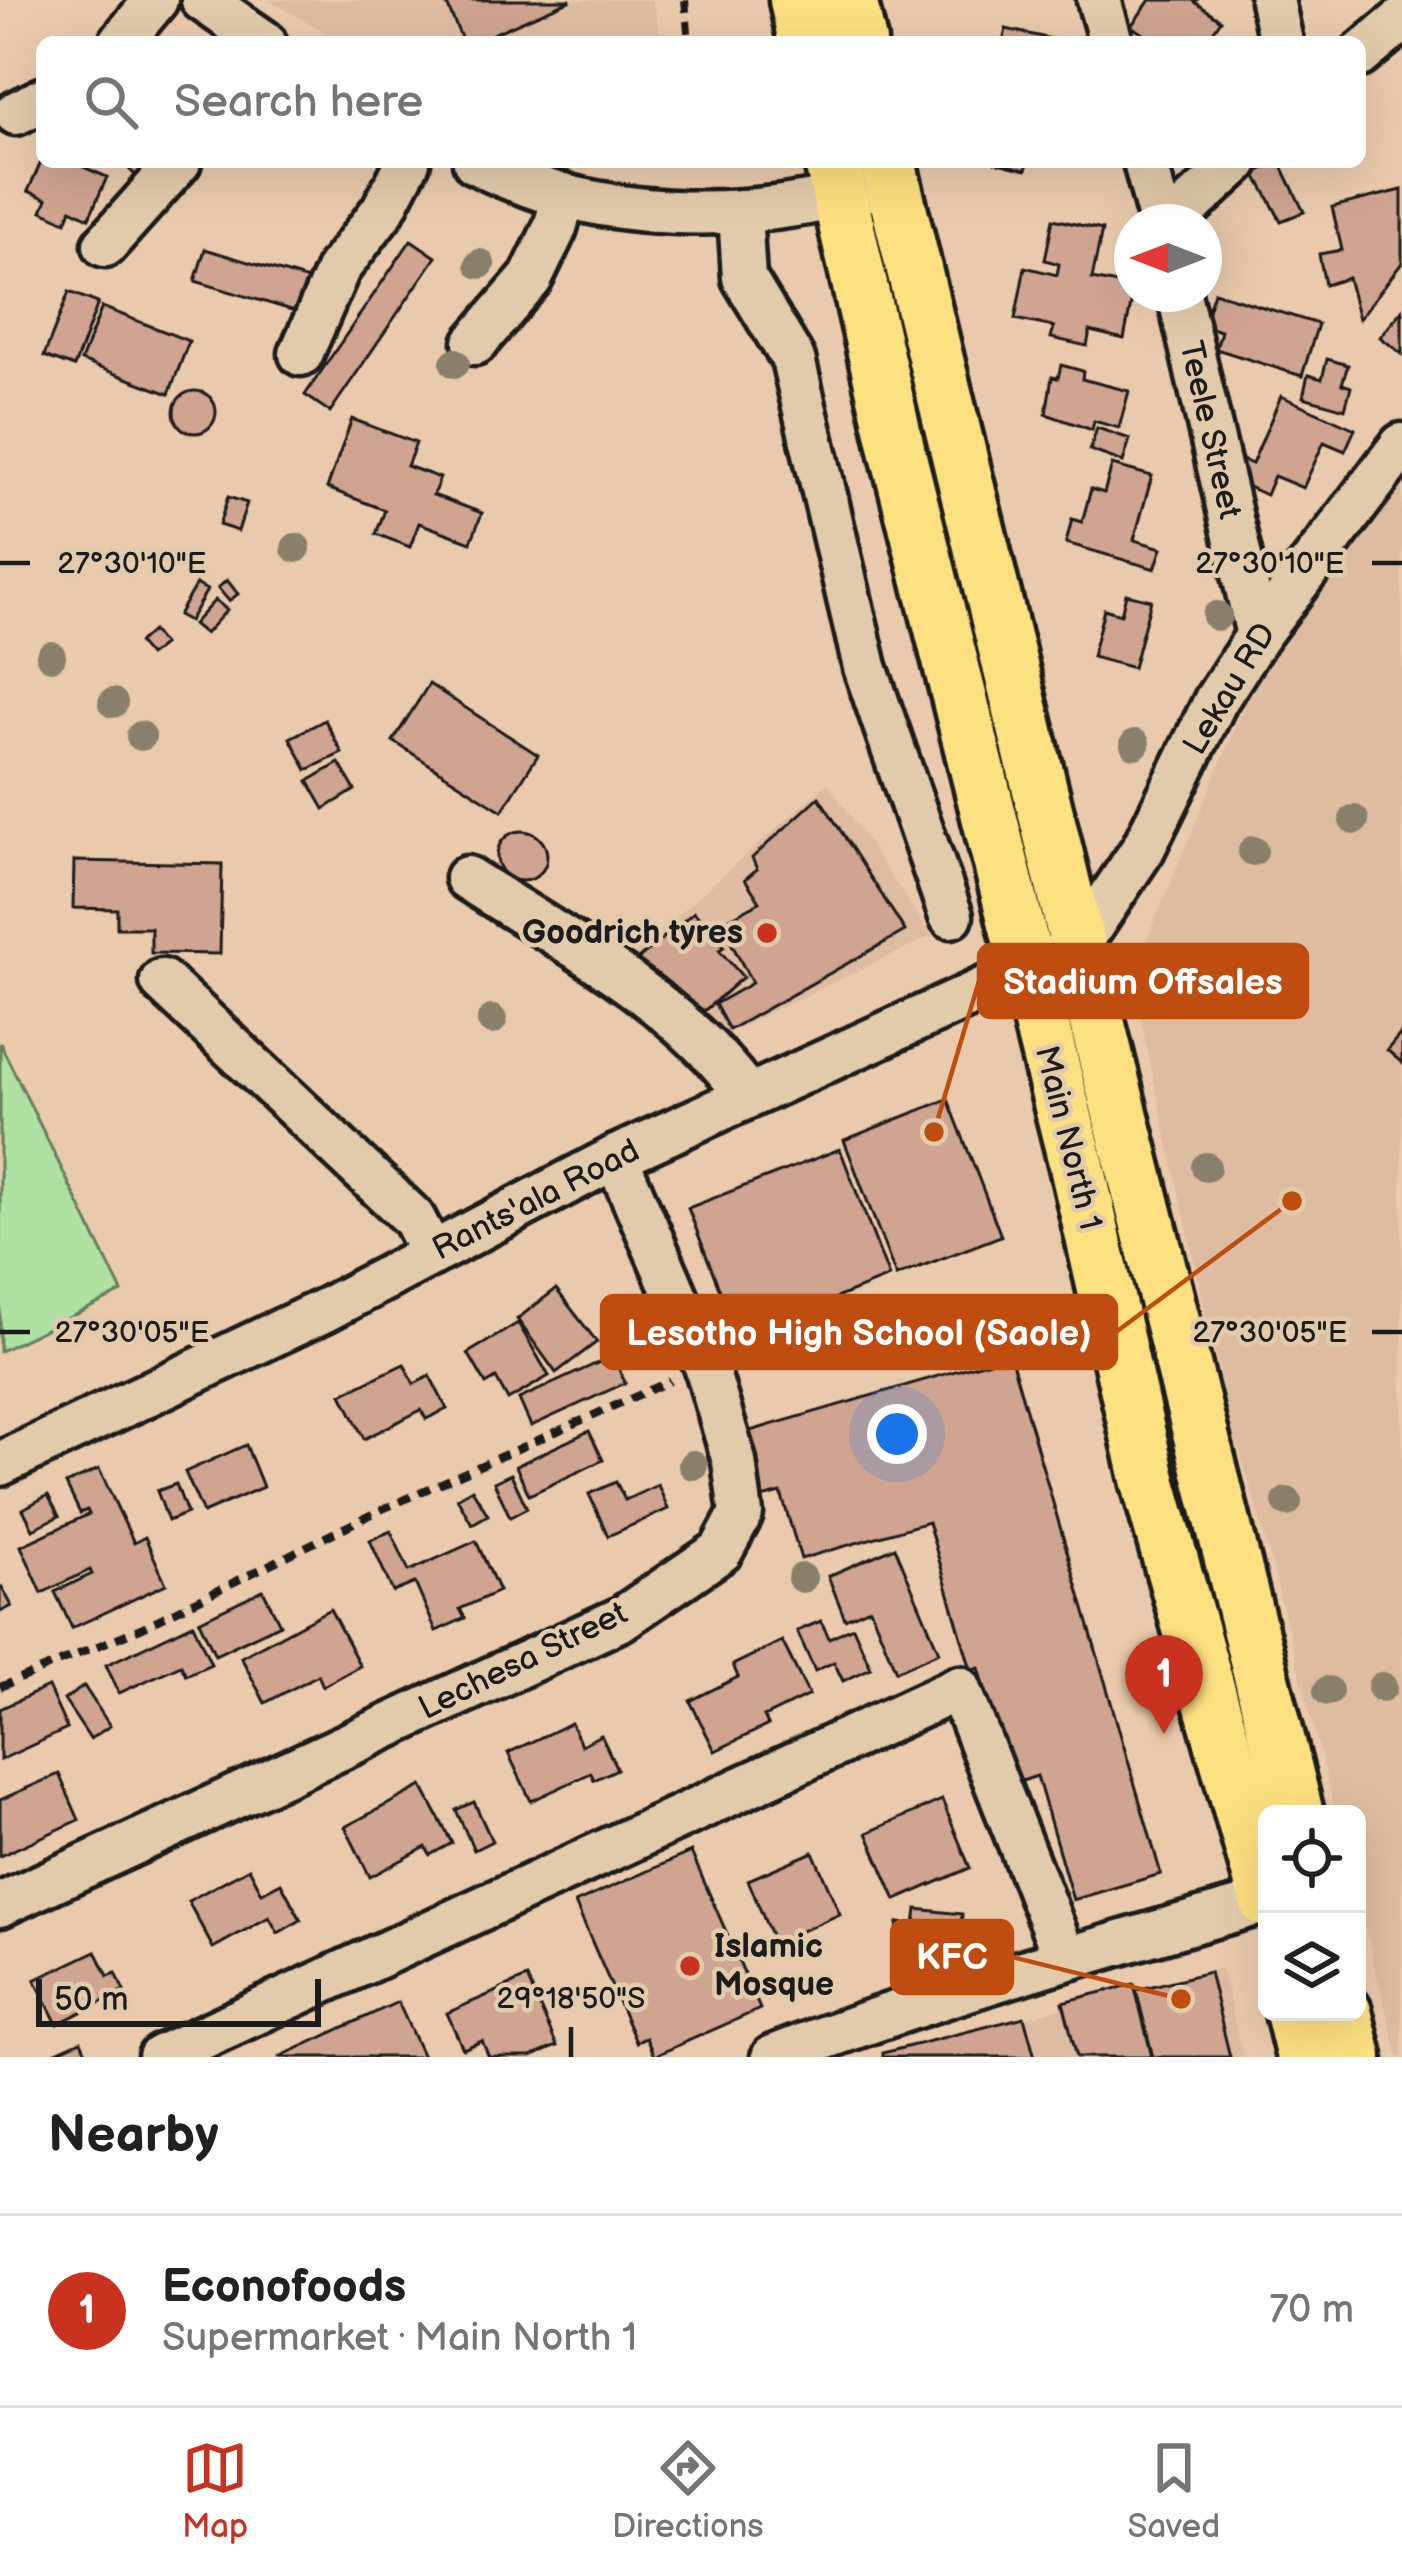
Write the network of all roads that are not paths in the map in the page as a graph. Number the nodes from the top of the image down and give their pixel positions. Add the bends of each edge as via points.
1 (156, 0) edge
2 (203, 0) edge
3 (797, 0) edge
4 (849, 0) edge
5 (1099, 0) edge
6 (1272, 0) edge
7 (1402, 20) edge
8 (126, 36) edge
9 (255, 36) edge
10 (805, 36) edge
11 (858, 36) edge
12 (1109, 36) edge
13 (1280, 36) edge
14 (1366, 50) edge
15 (174, 168) edge
16 (405, 168) edge
17 (491, 168) edge
18 (1147, 168) edge
19 (1230, 168) edge
20 (890, 172) edge
21 (835, 180) edge
22 (564, 196) junction
23 (1157, 204) edge
24 (1192, 204) edge
25 (740, 213) junction
26 (105, 245) dead end
27 (1183, 312) edge
28 (475, 343) dead end
29 (301, 354) dead end
30 (1402, 445) edge
31 (1258, 635) junction
32 (467, 878) dead end
33 (951, 916) dead end
34 (1078, 946) junction
35 (1026, 968) junction
36 (162, 981) dead end
37 (747, 1095) junction
38 (616, 1157) junction
39 (432, 1254) junction
40 (0, 1464) edge
41 (1294, 1805) edge
42 (1258, 1868) edge
43 (1258, 1903) edge
44 (0, 1904) edge
45 (1065, 1958) junction
46 (1295, 2021) edge
47 (1346, 2021) edge
48 (845, 2044) edge
49 (160, 2057) edge
50 (773, 2057) edge
51 (1304, 2057) edge
52 (1354, 2057) edge

1 - 8 street
2 - 9 street
3 - 10 main road
4 - 11 main road
5 - 12 street
6 - 13 street
7 - 14 street
15 - 26 street
16 - 29 street via 338,268
17 - 22 street
18 - 23 street
19 - 24 street
20 - 21 street
20 - 34 main road, Main North 1
21 - 25 street
21 - 35 main road, Main North 1
22 - 25 street via 662,213
22 - 28 street via 531,278
25 - 33 street via 744,278 793,359 865,667
27 - 31 street, Teele Street
30 - 31 street, Lekau RD
31 - 34 street, Lekau RD via 1216,700 1144,849
32 - 37 street via 659,1004
34 - 35 street, Rants'ala Road
34 - 41 main road, Main North 1
35 - 37 street, Rants'ala Road
35 - 42 main road, Main North 1 via 1149,1483
36 - 39 street via 413,1218
37 - 38 street, Rants'ala Road
38 - 39 street, Rants'ala Road
38 - 44 street, Lechesa Street via 706,1366 734,1461 741,1514 721,1550 621,1619
39 - 40 street, Rants'ala Road
43 - 45 street
45 - 48 street
45 - 49 street via 959,1688
46 - 51 main road
47 - 52 main road
48 - 50 street

